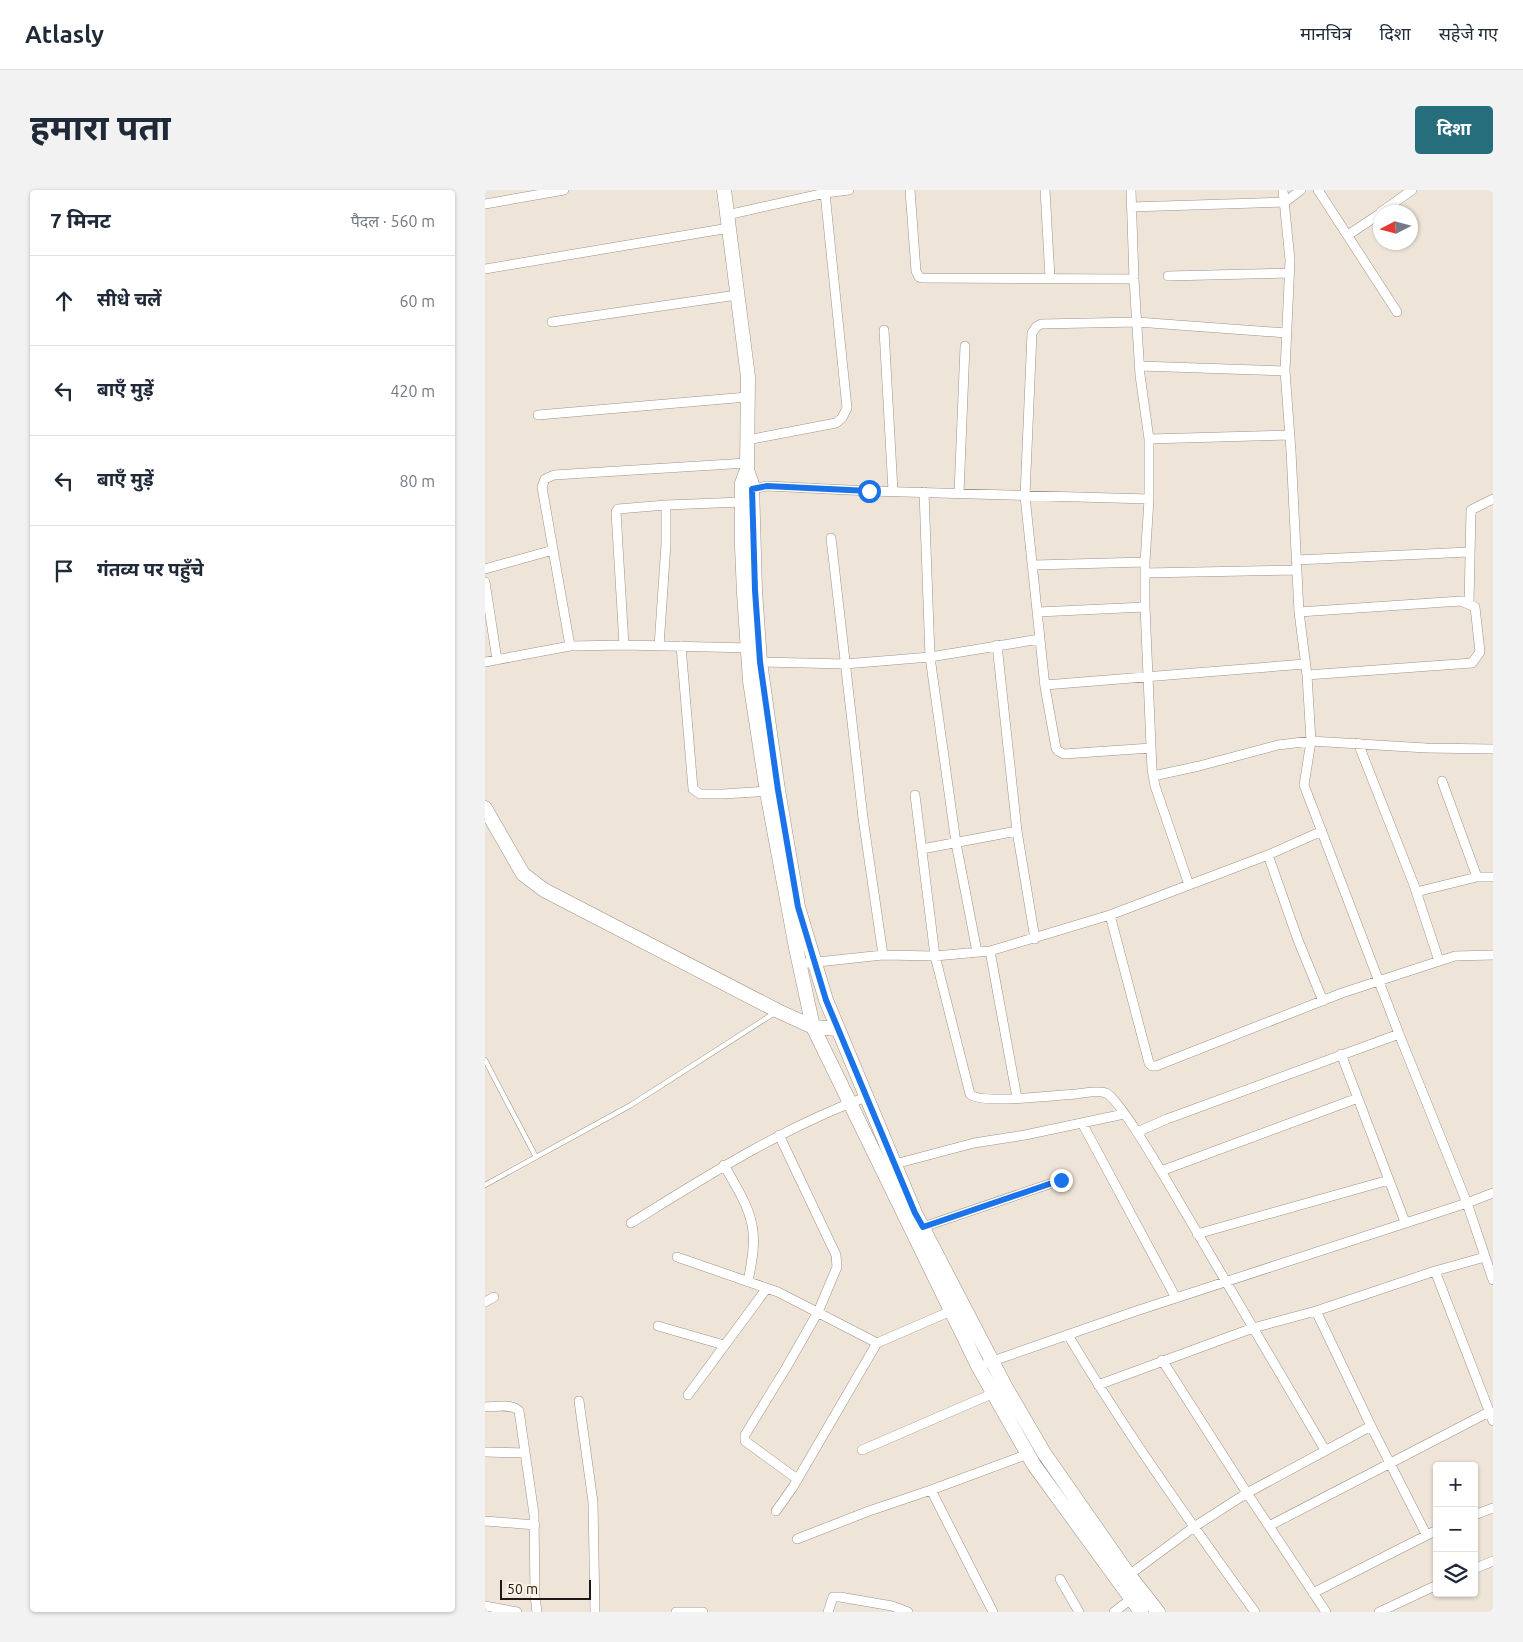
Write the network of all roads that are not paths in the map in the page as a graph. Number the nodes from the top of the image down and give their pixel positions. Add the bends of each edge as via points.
1 (564, 190) edge
2 (724, 190) edge
3 (849, 190) edge
4 (910, 190) edge
5 (1045, 190) edge
6 (1131, 190) edge
7 (1283, 190) edge
8 (1301, 190) edge
9 (1317, 190) edge
10 (1412, 190) edge
11 (825, 192) edge
12 (1285, 202) junction
13 (485, 204) edge
14 (1392, 205) edge
15 (1131, 207) junction
16 (1373, 218) edge
17 (728, 222) junction
18 (1348, 235) junction
19 (485, 269) edge
20 (1289, 273) junction
21 (1168, 276) dead end
22 (1050, 278) junction
23 (1134, 279) junction
24 (737, 295) junction
25 (1397, 312) dead end
26 (552, 322) dead end
27 (1137, 322) junction
28 (884, 330) dead end
29 (1286, 333) junction
30 (965, 346) dead end
31 (1140, 366) junction
32 (1285, 371) junction
33 (747, 397) junction
34 (537, 415) dead end
35 (1290, 435) junction
36 (1149, 439) junction
37 (747, 440) junction
38 (747, 466) junction
39 (752, 489) junction
40 (893, 491) junction
41 (924, 492) junction
42 (959, 493) junction
43 (1025, 496) junction
44 (1149, 499) junction
45 (1493, 499) edge
46 (742, 502) junction
47 (666, 505) junction
48 (831, 538) dead end
49 (553, 550) junction
50 (1469, 552) junction
51 (1296, 560) junction
52 (1145, 562) junction
53 (1034, 565) junction
54 (485, 569) edge
55 (1297, 570) junction
56 (1145, 573) junction
57 (485, 582) edge
58 (1469, 603) junction
59 (1145, 607) junction
60 (1039, 612) junction
61 (1299, 612) junction
62 (1040, 639) junction
63 (624, 645) junction
64 (997, 645) junction
65 (571, 646) junction
66 (659, 646) junction
67 (681, 646) junction
68 (753, 648) junction
69 (930, 657) junction
70 (497, 660) junction
71 (485, 662) edge
72 (760, 662) junction
73 (845, 664) junction
74 (1305, 664) junction
75 (1307, 674) junction
76 (1147, 676) junction
77 (1045, 685) junction
78 (1311, 741) junction
79 (1357, 743) junction
80 (1151, 748) junction
81 (1493, 749) edge
82 (1153, 776) junction
83 (1442, 781) dead end
84 (772, 791) junction
85 (915, 795) dead end
86 (485, 808) edge
87 (1017, 831) junction
88 (1322, 831) junction
89 (956, 843) junction
90 (921, 849) junction
91 (1268, 855) junction
92 (1477, 877) junction
93 (1493, 877) edge
94 (1189, 885) junction
95 (1416, 892) junction
96 (1110, 915) junction
97 (1035, 939) junction
98 (990, 951) junction
99 (977, 952) junction
100 (883, 955) junction
101 (1493, 955) edge
102 (935, 956) junction
103 (1439, 961) junction
104 (814, 962) junction
105 (799, 964) junction
106 (1379, 981) junction
107 (1323, 1001) junction
108 (778, 1011) junction
109 (813, 1027) junction
110 (838, 1029) junction
111 (1399, 1034) junction
112 (1341, 1054) junction
113 (485, 1060) edge
114 (866, 1097) junction
115 (1017, 1098) junction
116 (1358, 1098) junction
117 (849, 1103) junction
118 (1124, 1114) junction
119 (1081, 1123) junction
120 (1137, 1132) junction
121 (779, 1135) junction
122 (536, 1157) junction
123 (895, 1164) junction
124 (724, 1165) junction
125 (1161, 1172) junction
126 (1061, 1180) dead end
127 (1389, 1180) junction
128 (485, 1185) edge
129 (1493, 1193) edge
130 (1467, 1203) junction
131 (1405, 1222) junction
132 (631, 1223) dead end
133 (923, 1227) junction
134 (1197, 1234) junction
135 (677, 1257) dead end
136 (1485, 1258) junction
137 (1435, 1272) junction
138 (1493, 1280) edge
139 (748, 1282) junction
140 (1225, 1282) junction
141 (767, 1288) junction
142 (494, 1297) dead end
143 (1176, 1298) junction
144 (485, 1302) edge
145 (951, 1311) junction
146 (1316, 1311) junction
147 (818, 1312) junction
148 (658, 1326) dead end
149 (1253, 1328) junction
150 (1068, 1335) junction
151 (877, 1343) junction
152 (725, 1345) junction
153 (1162, 1360) junction
154 (992, 1361) junction
155 (978, 1366) junction
156 (1097, 1385) junction
157 (994, 1393) junction
158 (688, 1396) dead end
159 (579, 1401) dead end
160 (485, 1407) edge
161 (1491, 1417) edge
162 (1371, 1426) junction
163 (862, 1450) dead end
164 (1325, 1450) junction
165 (485, 1452) edge
166 (525, 1453) junction
167 (1028, 1454) junction
168 (1390, 1463) junction
169 (797, 1479) junction
170 (931, 1490) junction
171 (1247, 1493) junction
172 (1493, 1508) edge
173 (777, 1511) dead end
174 (1478, 1514) edge
175 (485, 1521) edge
176 (535, 1524) junction
177 (1269, 1526) junction
178 (1194, 1527) junction
179 (1433, 1531) edge
180 (1426, 1534) junction
181 (797, 1538) dead end
182 (1493, 1561) edge
183 (1478, 1567) edge
184 (1060, 1579) dead end
185 (1124, 1579) junction
186 (1433, 1587) edge
187 (1313, 1592) junction
188 (1131, 1599) junction
189 (485, 1606) edge
190 (891, 1609) edge
191 (517, 1612) edge
192 (537, 1612) edge
193 (595, 1612) edge
194 (676, 1612) edge
195 (703, 1612) edge
196 (828, 1612) edge
197 (908, 1612) edge
198 (993, 1612) edge
199 (1079, 1612) edge
200 (1114, 1612) edge
201 (1141, 1612) edge
202 (1158, 1612) edge
203 (1255, 1612) edge
204 (1326, 1612) edge
205 (1379, 1612) edge

1 - 13 street
2 - 17 street
3 - 11 street
4 - 22 street via 915,271 919,277
5 - 22 street
6 - 15 street
7 - 12 street
8 - 12 street
9 - 18 street
10 - 14 street
11 - 17 street
11 - 37 street via 847,408 836,423
12 - 15 street
12 - 20 street
15 - 23 street
16 - 18 street
17 - 19 street
17 - 24 street
18 - 25 street
20 - 21 street
20 - 29 street
22 - 23 street
23 - 27 street
24 - 26 street
24 - 33 street via 748,377
27 - 29 street
27 - 31 street
27 - 43 street via 1041,324 1036,327 1033,333
28 - 40 street
29 - 32 street
30 - 42 street
31 - 32 street
31 - 36 street
32 - 35 street
33 - 34 street
33 - 37 street
35 - 36 street
35 - 51 street
36 - 44 street
37 - 38 street
38 - 39 street
38 - 46 street via 742,483
38 - 49 street via 549,476 542,487
39 - 40 street via 767,486
39 - 68 street
40 - 41 street
41 - 42 street
41 - 69 street
42 - 43 street
43 - 44 street
43 - 53 street
44 - 52 street
45 - 50 street via 1471,510
46 - 47 street
46 - 68 street via 744,593
47 - 63 street via 620,508 616,512
47 - 66 street
48 - 73 street
49 - 54 street
49 - 65 street
50 - 51 street
50 - 58 street
51 - 55 street
52 - 53 street
52 - 56 street
53 - 60 street
55 - 56 street
55 - 61 street
56 - 59 street
57 - 70 street
58 - 61 street
58 - 75 street via 1475,607 1480,652 1472,663
59 - 60 street
59 - 76 street
60 - 62 street
61 - 74 street
62 - 64 street
62 - 77 street
63 - 65 street
63 - 66 street
64 - 69 street
64 - 87 street
65 - 70 street
66 - 67 street
67 - 68 street
67 - 84 street via 693,788 700,794
68 - 72 street
68 - 84 street via 751,681
69 - 73 street
69 - 89 street
70 - 71 street
72 - 73 street
72 - 84 street
73 - 100 street
74 - 75 street
74 - 76 street
75 - 78 street
76 - 77 street
76 - 80 street
77 - 80 street via 1056,748 1061,753
78 - 79 street
78 - 82 street via 1278,745
78 - 88 street via 1304,785
79 - 81 street
79 - 95 street
80 - 82 street
82 - 94 street
83 - 92 street
84 - 104 street
84 - 105 street
85 - 90 street
86 - 108 street via 523,874 544,890
87 - 89 street
87 - 97 street
88 - 91 street
88 - 106 street
89 - 90 street
89 - 99 street
90 - 102 street
91 - 94 street
91 - 107 street
92 - 93 street
92 - 95 street
94 - 96 street
95 - 103 street
96 - 97 street
96 - 107 street via 1152,1066
97 - 98 street
98 - 99 street
98 - 115 street
99 - 102 street
100 - 102 street
100 - 104 street
101 - 103 street via 1455,956
102 - 115 street via 970,1094 980,1099
103 - 106 street
104 - 105 street
104 - 110 street
105 - 109 street
106 - 107 street
106 - 111 street
108 - 109 street
108 - 122 lane via 631,1105
109 - 110 street
109 - 117 street
110 - 114 street
111 - 112 street
111 - 130 street
112 - 116 street
112 - 120 street
113 - 122 lane
114 - 117 street
114 - 123 street
115 - 118 street via 1099,1092 1111,1096
116 - 125 street
116 - 127 street
117 - 121 street
117 - 145 street
118 - 119 street
118 - 120 street
119 - 123 street via 974,1143
119 - 143 street
120 - 125 street
121 - 124 street
121 - 147 street via 836,1256 837,1267
122 - 128 lane
123 - 133 street
124 - 132 street
124 - 139 street via 748,1211 753,1230
125 - 134 street
126 - 133 street
127 - 131 street
127 - 134 street
129 - 130 street
130 - 131 street
130 - 136 street
131 - 140 street
133 - 154 street
134 - 140 street
135 - 139 street
136 - 137 street
136 - 138 street
137 - 146 street
137 - 161 street
139 - 141 street
140 - 143 street
140 - 149 street
141 - 147 street
141 - 152 street
142 - 144 street
143 - 150 street
145 - 151 street
145 - 155 street
146 - 149 street
146 - 162 street
147 - 151 street
147 - 169 street via 745,1435 745,1441
148 - 152 street
149 - 153 street
149 - 164 street
150 - 154 street
150 - 156 street
151 - 169 street
152 - 158 street
153 - 156 street
153 - 171 street
154 - 155 street
154 - 185 street via 1044,1453
155 - 157 street
156 - 178 street
157 - 163 street
157 - 167 street
159 - 193 street via 593,1502
160 - 166 street via 516,1407
161 - 168 street
162 - 164 street
162 - 168 street
164 - 171 street
165 - 166 street
166 - 176 street
167 - 170 street
167 - 185 street
168 - 177 street
168 - 180 street
169 - 173 street
170 - 181 street
170 - 198 street
171 - 177 street
171 - 178 street
172 - 174 street
175 - 176 street
176 - 192 street
177 - 187 street
178 - 185 street
178 - 203 street
179 - 180 street
180 - 187 street
182 - 183 street
184 - 199 street
185 - 188 street
185 - 202 street
186 - 205 street
187 - 204 street
188 - 200 street
188 - 201 street
189 - 191 street
190 - 196 street via 833,1597
190 - 197 street
194 - 195 street

